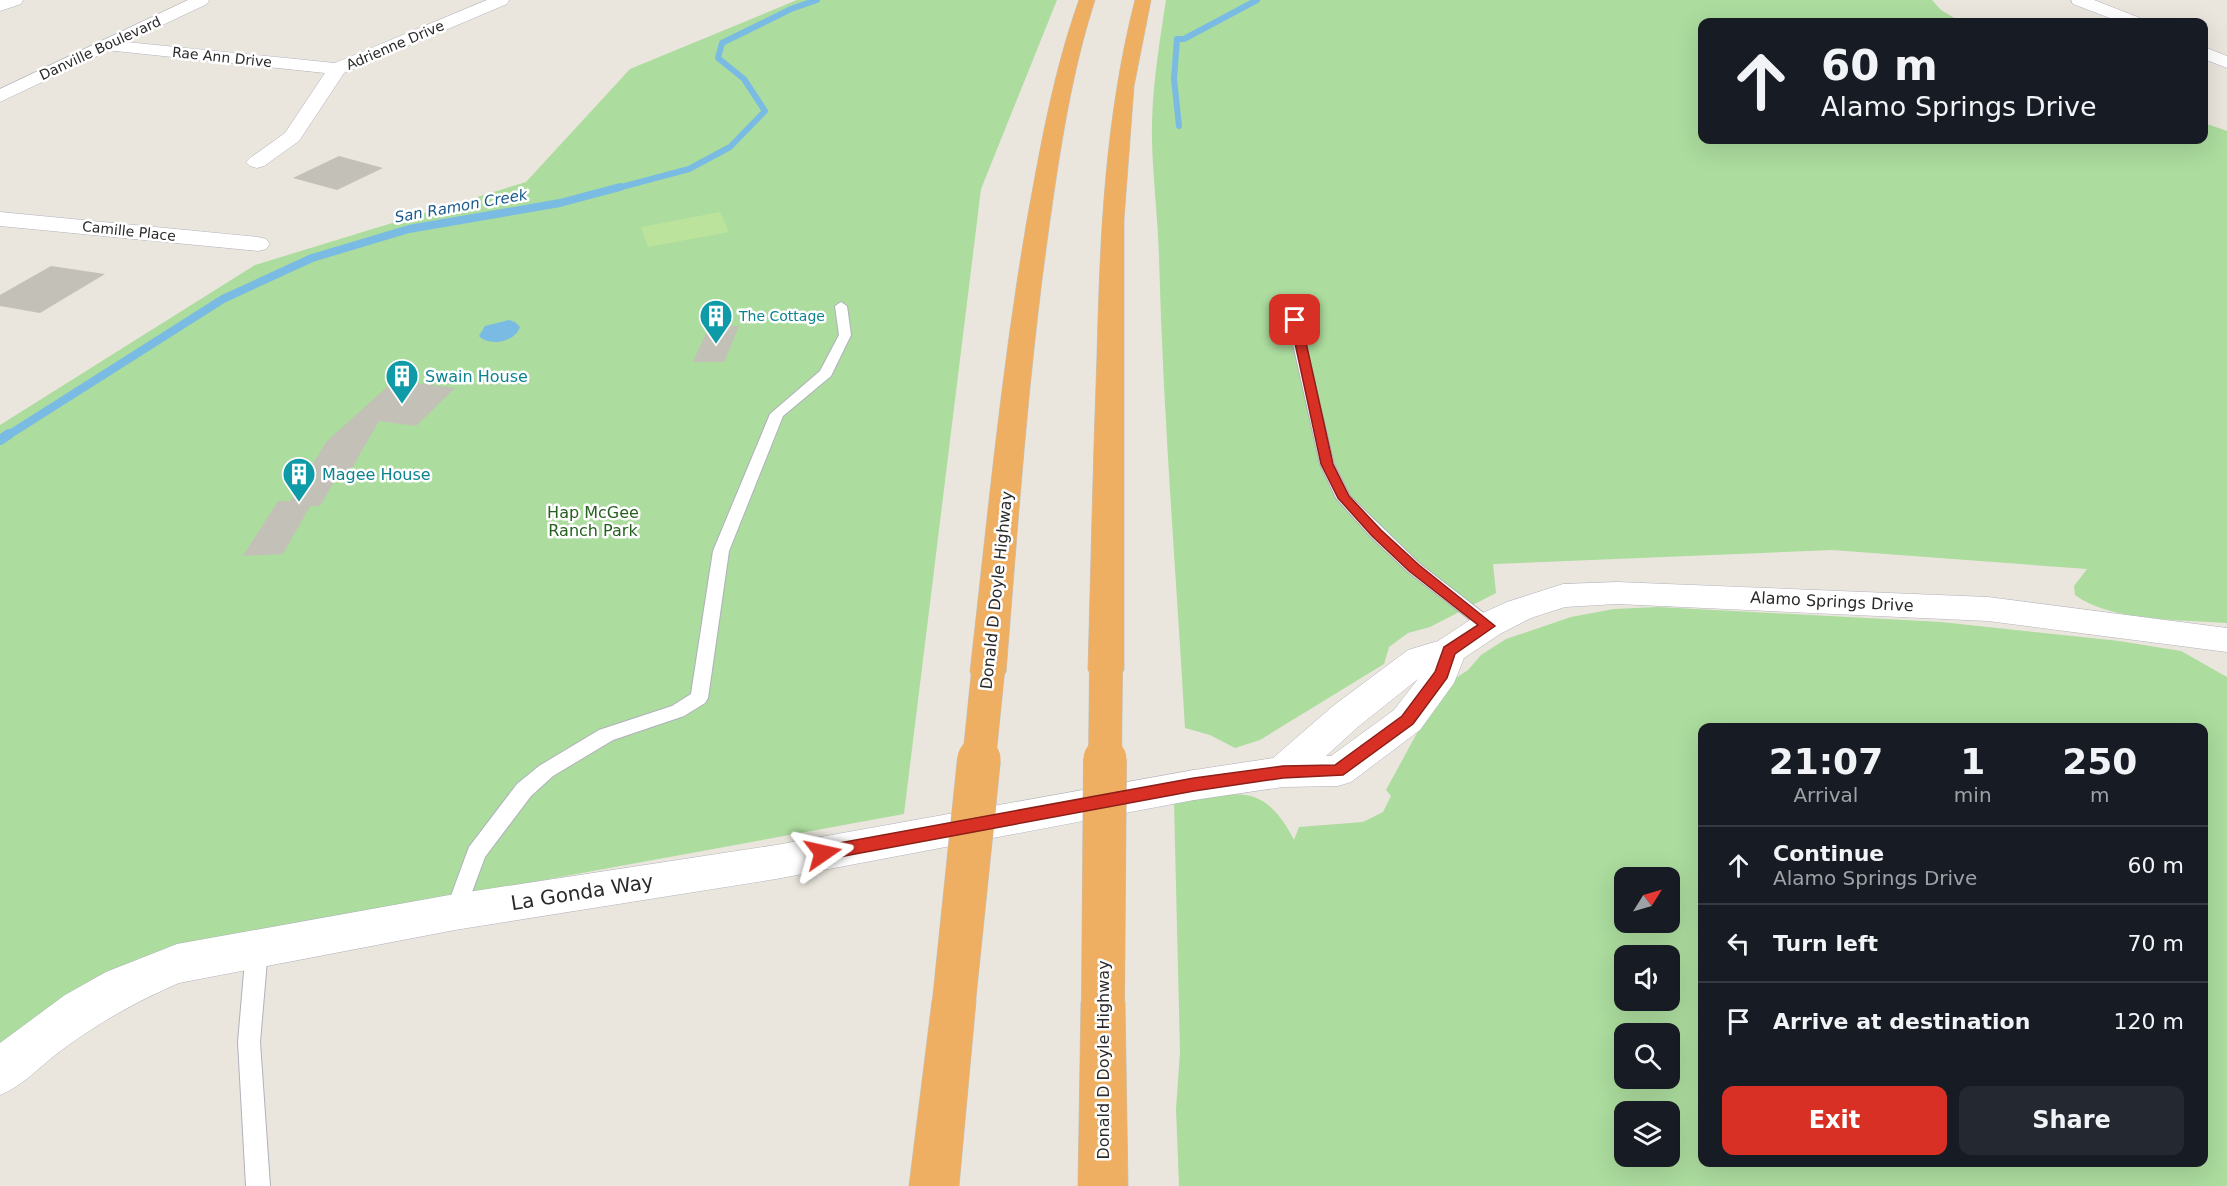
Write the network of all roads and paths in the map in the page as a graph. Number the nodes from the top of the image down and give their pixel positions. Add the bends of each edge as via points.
1 (15, 0) edge
2 (201, 0) edge
3 (501, 0) edge
4 (1087, 0) edge
5 (1143, 0) edge
6 (2079, 0) edge
7 (0, 6) edge
8 (2124, 18) edge
9 (106, 45) junction
10 (2208, 54) edge
11 (2227, 63) edge
12 (337, 69) junction
13 (0, 96) edge
14 (257, 162) dead end
15 (0, 219) edge
16 (258, 244) dead end
17 (1293, 305) dead end
18 (841, 306) dead end
19 (1488, 626) junction
20 (2227, 640) edge
21 (1194, 785) joint
22 (455, 912) junction
23 (257, 949) junction
24 (0, 1072) edge
25 (258, 1186) edge
26 (934, 1186) edge
27 (1103, 1186) edge

1 - 7 street
2 - 9 street, Danville Boulevard
3 - 12 street, Adrienne Drive
4 - 26 highway, Donald D Doyle Highway, bridge via 1062,82 1025,294
5 - 27 highway, Donald D Doyle Highway, bridge via 1125,82 1110,296
6 - 8 street
9 - 12 street, Rae Ann Drive
9 - 13 street, Danville Boulevard
10 - 11 street
12 - 14 street, Adrienne Drive via 292,137
15 - 16 street, Camille Place
17 - 19 lane via 1327,464 1344,498 1414,568
18 - 22 lane via 846,335 826,373 777,414 721,551 699,698 678,711 606,735 546,771 524,790 476,853
19 - 20 street, Alamo Springs Drive via 1519,610 1563,596 1617,593 1988,609
19 - 21 street, Alamo Springs Drive via 1449,651 1442,674 1407,720 1338,771 1283,772
21 - 22 street, La Gonda Way via 776,862
22 - 23 street, La Gonda Way
23 - 24 street, La Gonda Way via 177,964 122,986 41,1038
23 - 25 lane via 249,1042

